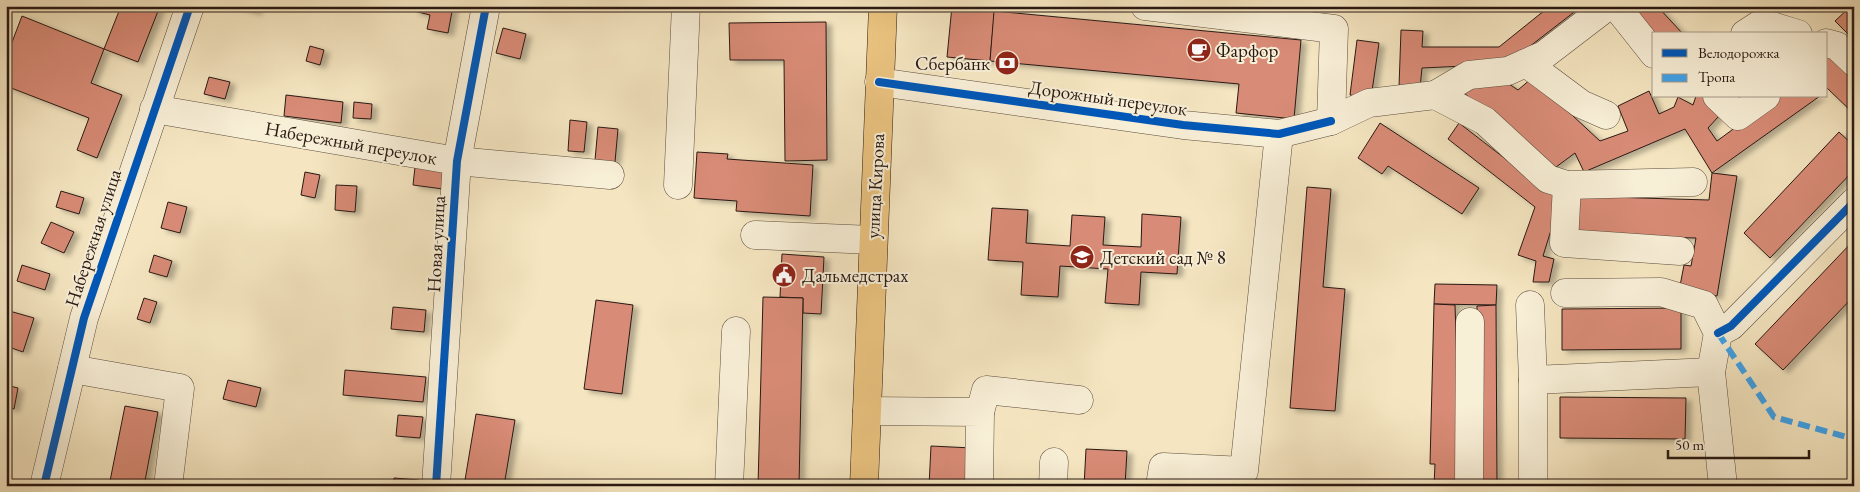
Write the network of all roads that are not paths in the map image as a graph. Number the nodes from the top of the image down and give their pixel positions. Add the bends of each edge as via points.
1 (190, 6) edge
2 (486, 6) edge
3 (686, 6) edge
4 (1145, 6) edge
5 (1608, 6) edge
6 (1616, 6) edge
7 (878, 7) edge
8 (1748, 32) edge
9 (1791, 32) edge
10 (1828, 43) edge
11 (1652, 51) edge
12 (1854, 62) edge
13 (1526, 63) junction
14 (880, 82) junction
15 (1435, 95) junction
16 (1719, 98) edge
17 (1763, 98) edge
18 (154, 109) junction
19 (1606, 115) dead end
20 (1330, 121) junction
21 (1279, 134) junction
22 (457, 161) junction
23 (610, 175) dead end
24 (1693, 182) dead end
25 (678, 185) dead end
26 (1567, 185) junction
27 (1854, 202) edge
28 (755, 235) dead end
29 (872, 240) junction
30 (1680, 250) dead end
31 (1565, 293) dead end
32 (1530, 305) dead end
33 (1470, 322) dead end
34 (736, 331) dead end
35 (1718, 333) junction
36 (72, 369) junction
37 (1711, 372) junction
38 (1533, 380) junction
39 (1079, 400) dead end
40 (867, 411) junction
41 (980, 412) junction
42 (44, 486) edge
43 (168, 486) edge
44 (436, 486) edge
45 (729, 486) edge
46 (864, 486) edge
47 (979, 486) edge
48 (1160, 486) edge
49 (1469, 486) edge
50 (1533, 486) edge
51 (1723, 486) edge

1 - 18 street, Набережная улица
2 - 22 street, Новая улица
3 - 25 street
4 - 20 street via 1334,29
5 - 13 street via 1544,55
6 - 11 street
7 - 14 main road, улица Кирова
8 - 9 street via 1762,23
10 - 12 street
13 - 15 street via 1508,71 1469,75
13 - 19 street via 1581,104
14 - 21 street, Дорожный переулок via 1183,125
14 - 29 main road, улица Кирова
15 - 20 street, Дорожный переулок via 1369,103
15 - 26 street via 1485,121 1548,179
16 - 17 street via 1738,116
18 - 22 street, Набережный переулок
18 - 36 street, Набережная улица via 84,318
20 - 21 street, Дорожный переулок
21 - 48 street via 1244,471 1163,468
22 - 23 street, Набережный переулок
22 - 44 street, Новая улица
24 - 26 street
26 - 30 street via 1564,243
27 - 35 street via 1732,326
28 - 29 street
29 - 40 main road, улица Кирова
31 - 35 street via 1660,292 1704,304
32 - 38 street
33 - 49 street
34 - 45 street
35 - 37 street
36 - 42 street, Набережная улица
36 - 43 street via 180,388
37 - 38 street
37 - 51 street
38 - 50 street
39 - 41 street via 986,390
40 - 41 street
40 - 46 main road, улица Кирова
41 - 47 street

